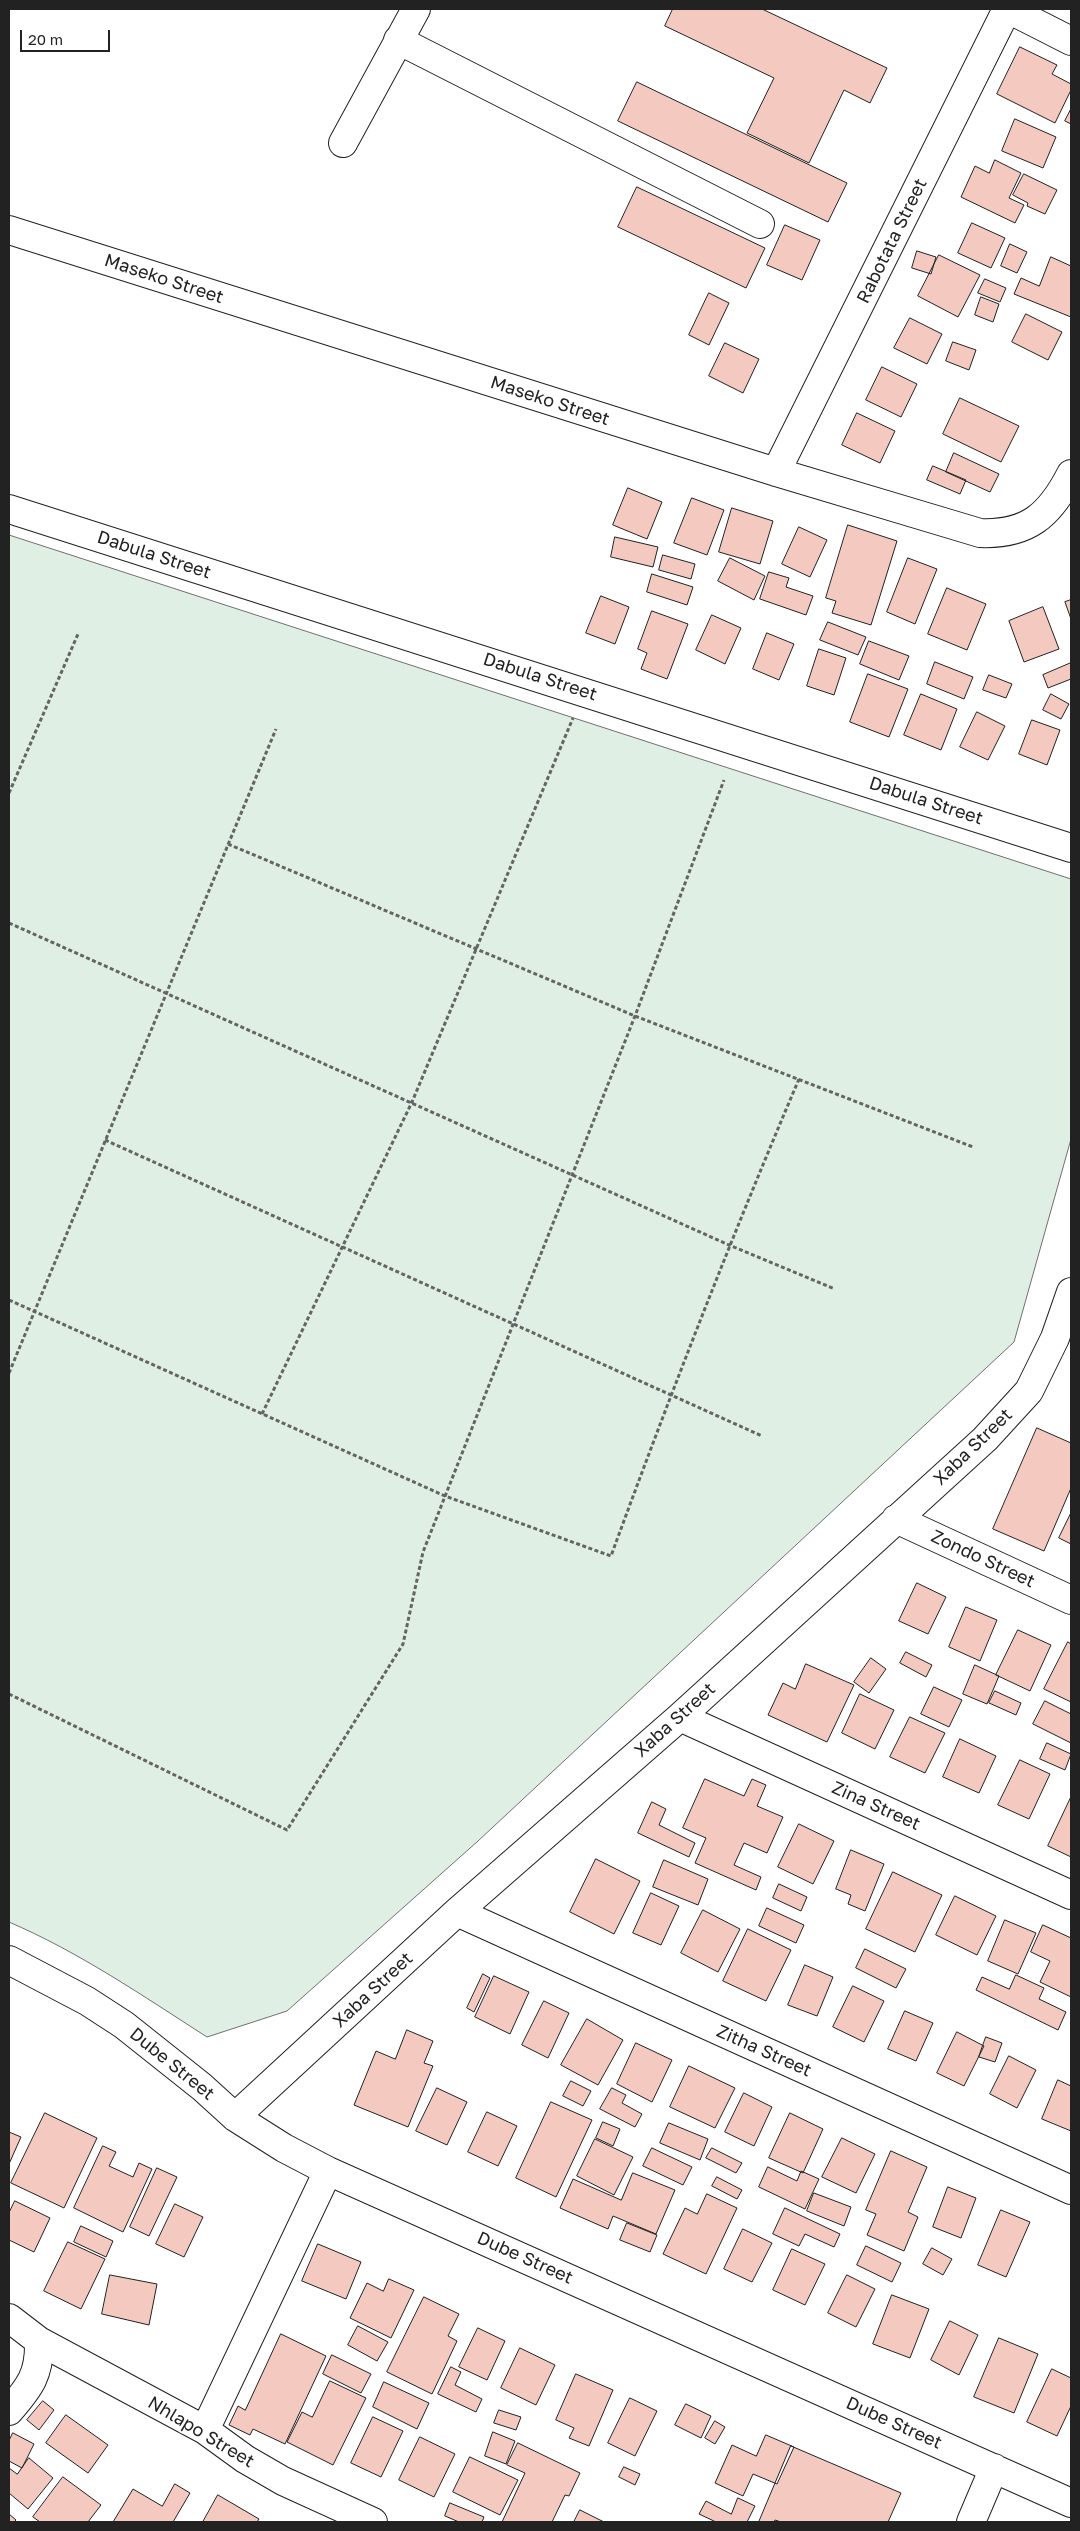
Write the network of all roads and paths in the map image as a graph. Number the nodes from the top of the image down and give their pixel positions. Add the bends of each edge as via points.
1 (416, 9) edge
2 (1007, 9) edge
3 (398, 40) junction
4 (1071, 41) edge
5 (343, 143) dead end
6 (760, 224) dead end
7 (9, 230) edge
8 (776, 472) junction
9 (1071, 474) edge
10 (9, 509) edge
11 (78, 634) dead end
12 (584, 691) junction
13 (276, 729) dead end
14 (724, 780) dead end
15 (9, 793) edge
16 (228, 844) junction
17 (1071, 848) edge
18 (9, 923) edge
19 (477, 950) junction
20 (168, 993) junction
21 (635, 1016) junction
22 (799, 1079) junction
23 (412, 1102) junction
24 (105, 1140) junction
25 (973, 1147) dead end
26 (573, 1173) junction
27 (729, 1244) junction
28 (342, 1247) junction
29 (835, 1288) dead end
30 (9, 1300) edge
31 (1070, 1303) edge
32 (34, 1311) junction
33 (513, 1324) junction
34 (9, 1373) edge
35 (670, 1394) junction
36 (262, 1414) junction
37 (762, 1436) dead end
38 (445, 1496) junction
39 (896, 1519) junction
40 (1071, 1600) edge
41 (9, 1694) edge
42 (680, 1717) junction
43 (1071, 1894) edge
44 (457, 1912) junction
45 (9, 1960) edge
46 (235, 2117) junction
47 (328, 2171) junction
48 (1071, 2190) edge
49 (9, 2318) edge
50 (39, 2341) junction
51 (9, 2411) edge
52 (205, 2430) junction
53 (994, 2468) junction
54 (1071, 2503) edge
55 (360, 2520) edge
56 (971, 2522) edge

1 - 3 street
2 - 4 street
2 - 8 street, Rabotata Street
3 - 5 street
3 - 6 street
7 - 8 street, Maseko Street
8 - 9 street, Maseko Street via 980,533 1012,531 1043,515 1056,501
10 - 12 street, Dabula Street
11 - 15 path
12 - 17 street, Dabula Street
12 - 19 path
13 - 16 path
14 - 21 path
16 - 19 path
16 - 20 path
18 - 20 path
19 - 21 path
19 - 23 path
20 - 23 path
20 - 24 path
21 - 22 path
21 - 26 path
22 - 25 path
22 - 27 path
23 - 26 path
23 - 28 path
24 - 28 path
24 - 32 path
26 - 27 path
26 - 33 path
27 - 29 path
27 - 35 path
28 - 33 path
28 - 36 path
30 - 32 path
31 - 39 street, Xaba Street via 1029,1391 985,1439
32 - 34 path
32 - 36 path
33 - 35 path
33 - 38 path
35 - 37 path
35 - 38 path via 611,1556
36 - 38 path
38 - 41 path via 423,1552 403,1644 287,1830
39 - 40 street, Zondo Street
39 - 42 street, Xaba Street
42 - 43 street, Zina Street
42 - 44 street, Xaba Street
44 - 46 street, Xaba Street
44 - 48 street, Zitha Street
45 - 46 street, Dube Street via 87,2001 124,2025
46 - 47 street, Dube Street
47 - 52 street
47 - 53 street, Dube Street
49 - 50 street, Nhlapo Street
50 - 51 street via 40,2361 36,2373
50 - 52 street, Nhlapo Street
52 - 55 street, Nhlapo Street via 260,2468
53 - 54 street, Dube Street
53 - 56 street

